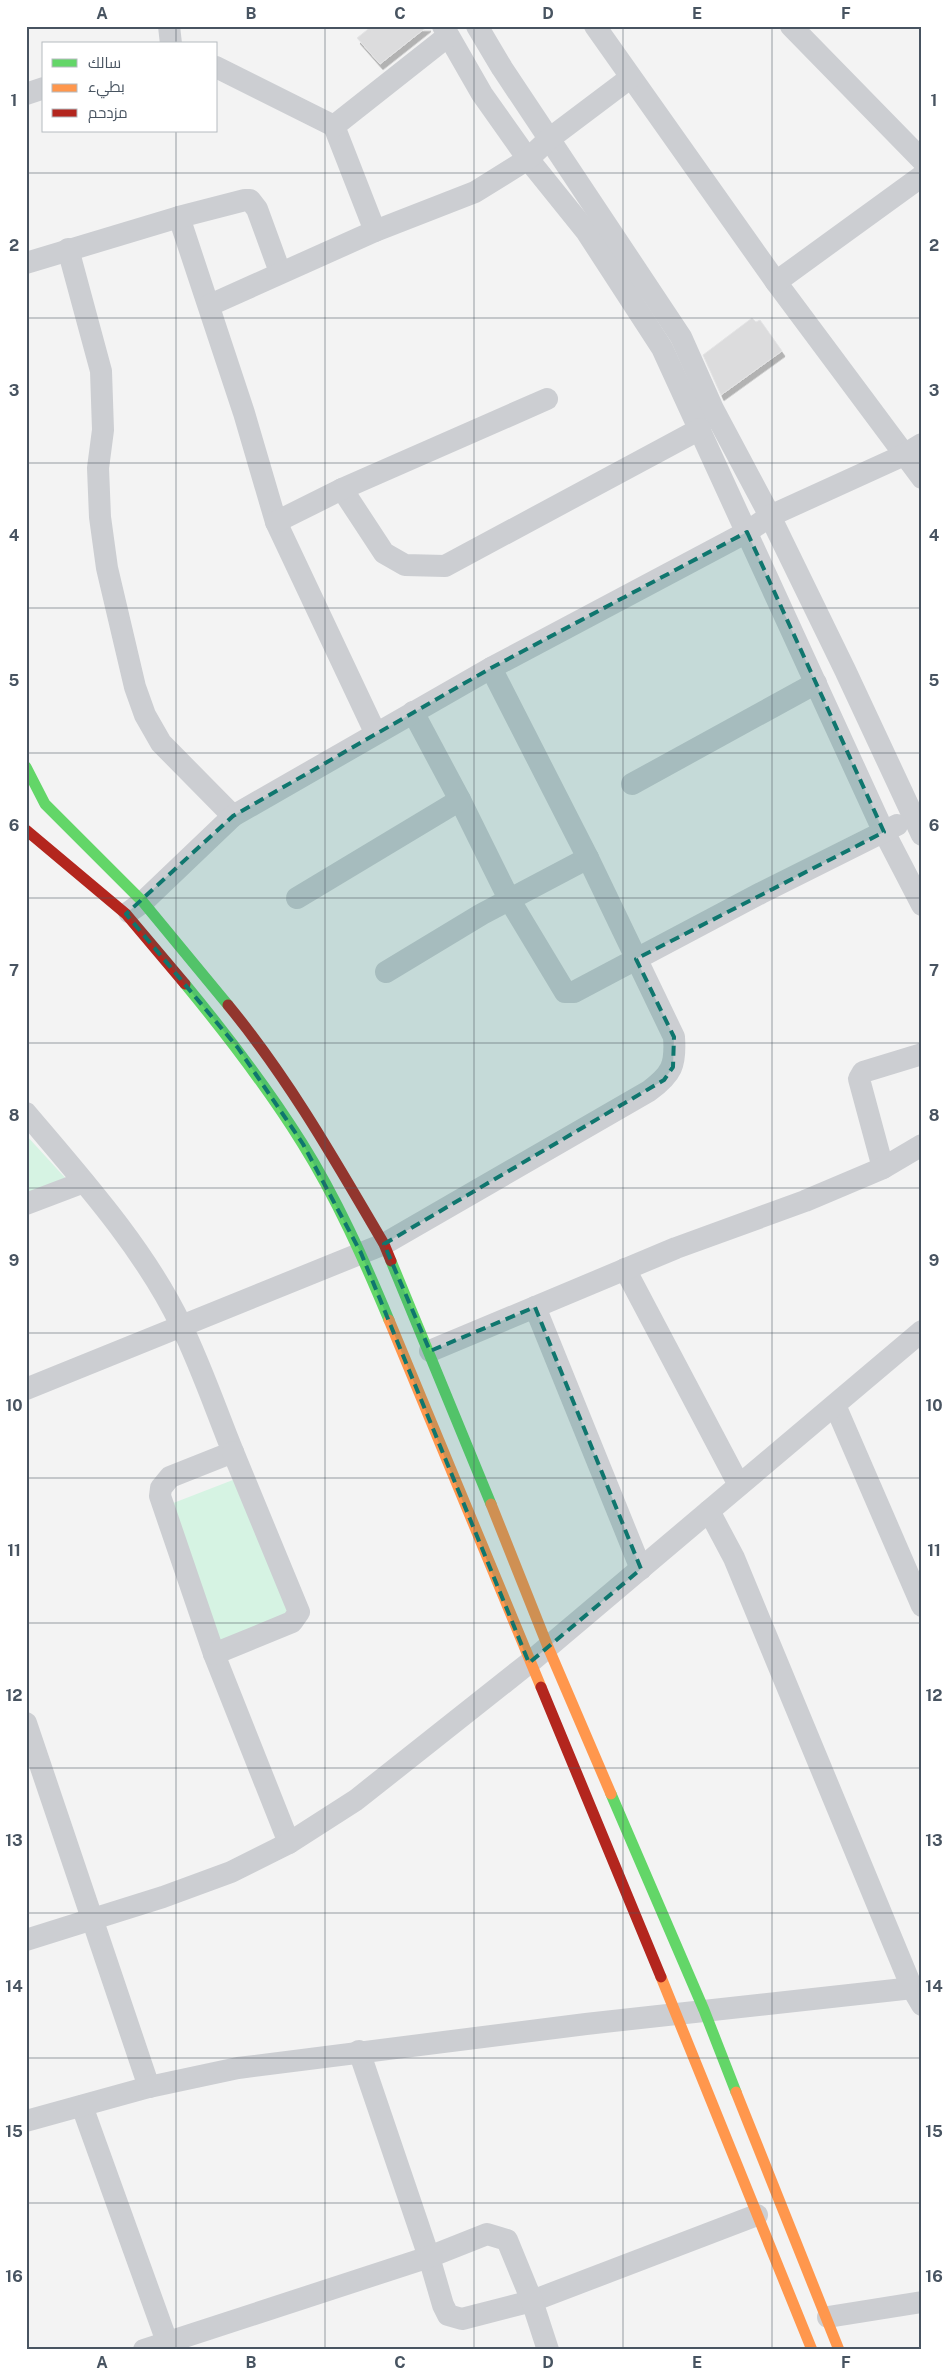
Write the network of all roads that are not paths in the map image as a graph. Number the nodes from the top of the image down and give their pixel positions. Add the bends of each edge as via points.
1 (169, 26) edge
2 (477, 26) edge
3 (595, 26) edge
4 (791, 26) edge
5 (445, 31) edge
6 (171, 42) edge
7 (218, 68) edge
8 (630, 78) junction
9 (42, 89) edge
10 (26, 94) edge
11 (334, 126) junction
12 (549, 139) junction
13 (528, 159) junction
14 (922, 160) edge
15 (922, 176) edge
16 (179, 217) junction
17 (375, 231) junction
18 (68, 249) junction
19 (26, 263) edge
20 (280, 272) junction
21 (776, 282) junction
22 (210, 305) junction
23 (547, 399) dead end
24 (700, 429) junction
25 (913, 449) edge
26 (922, 478) edge
27 (342, 489) junction
28 (770, 516) junction
29 (276, 522) junction
30 (747, 532) junction
31 (490, 668) junction
32 (816, 684) junction
33 (413, 712) junction
34 (375, 732) junction
35 (26, 767) edge
36 (632, 784) dead end
37 (460, 800) junction
38 (232, 816) junction
39 (919, 823) edge
40 (26, 830) edge
41 (884, 832) junction
42 (588, 858) junction
43 (297, 898) dead end
44 (509, 899) junction
45 (922, 905) edge
46 (135, 908) junction
47 (636, 959) junction
48 (386, 972) dead end
49 (922, 1054) edge
50 (26, 1114) edge
51 (922, 1145) edge
52 (883, 1168) junction
53 (84, 1182) junction
54 (26, 1204) edge
55 (384, 1244) junction
56 (360, 1253) junction
57 (625, 1269) junction
58 (535, 1307) junction
59 (181, 1325) junction
60 (922, 1331) edge
61 (430, 1352) junction
62 (26, 1389) edge
63 (836, 1405) junction
64 (233, 1452) junction
65 (739, 1485) junction
66 (709, 1511) junction
67 (641, 1569) junction
68 (922, 1606) edge
69 (548, 1647) junction
70 (214, 1654) junction
71 (529, 1663) junction
72 (26, 1723) edge
73 (289, 1843) junction
74 (94, 1920) junction
75 (26, 1940) edge
76 (919, 1994) edge
77 (704, 2010) junction
78 (676, 2014) junction
79 (359, 2051) junction
80 (150, 2087) junction
81 (82, 2106) junction
82 (26, 2122) edge
83 (757, 2215) junction
84 (429, 2257) junction
85 (532, 2301) junction
86 (922, 2302) edge
87 (828, 2317) junction
88 (168, 2345) edge
89 (144, 2350) edge
90 (548, 2350) edge
91 (812, 2350) edge
92 (839, 2350) edge

1 - 6 street
2 - 12 street
3 - 8 street
4 - 14 street
5 - 11 street
5 - 13 street via 482,94
7 - 11 street
8 - 12 street
8 - 21 street
9 - 10 street
11 - 17 street
12 - 13 street
12 - 28 street via 681,338
13 - 17 street via 475,192
13 - 24 street via 586,231 662,348
15 - 21 street
16 - 18 street
16 - 20 street via 250,200 257,209
16 - 22 street
17 - 20 street
18 - 19 street
18 - 38 street via 101,371 100,517 107,568 135,687 145,715 161,742
20 - 22 street
21 - 25 street
22 - 29 street
23 - 27 street
24 - 27 street via 445,566 405,565 384,553
24 - 30 street
25 - 26 street
25 - 28 street
27 - 29 street
28 - 30 street
28 - 39 street
29 - 34 street
30 - 31 street
30 - 32 street
31 - 33 street
31 - 42 street
32 - 36 street
32 - 41 street
33 - 34 street
33 - 37 street
34 - 38 street
35 - 46 street via 45,804
37 - 43 street
37 - 44 street
38 - 46 street
39 - 41 street
40 - 46 street
41 - 45 street
41 - 47 street
42 - 44 street
42 - 47 street
44 - 47 street via 565,992 574,992
44 - 48 street
46 - 55 street via 253,1035 319,1133
46 - 56 street via 238,1048 302,1144
47 - 55 street via 674,1037 672,1067 664,1080
49 - 52 street via 870,1068 863,1072 860,1080
50 - 53 street
51 - 52 street
52 - 57 street
53 - 54 street
53 - 59 street via 158,1284
55 - 56 street
55 - 61 street
56 - 59 street
56 - 71 street
57 - 58 street
57 - 65 street
58 - 61 street
58 - 67 street
59 - 62 street
59 - 64 street
60 - 63 street
61 - 69 street
63 - 65 street
63 - 68 street
64 - 70 street via 170,1477 160,1488
64 - 70 street via 299,1612 292,1622
65 - 66 street
66 - 67 street
66 - 76 street via 734,1558
67 - 69 street
69 - 71 street
69 - 77 street
70 - 73 street
71 - 73 street via 356,1800
71 - 78 street
72 - 74 street
73 - 74 street via 231,1872
74 - 75 street
74 - 80 street
76 - 77 street
77 - 78 street
77 - 87 street
78 - 79 street
78 - 83 street
79 - 80 street via 238,2068
79 - 84 street
80 - 81 street
81 - 82 street
81 - 88 street
83 - 85 street
83 - 91 street
84 - 85 street via 448,2315 462,2319
84 - 85 street via 486,2234 507,2240
84 - 88 street
85 - 90 street
86 - 87 street
87 - 92 street
88 - 89 street

